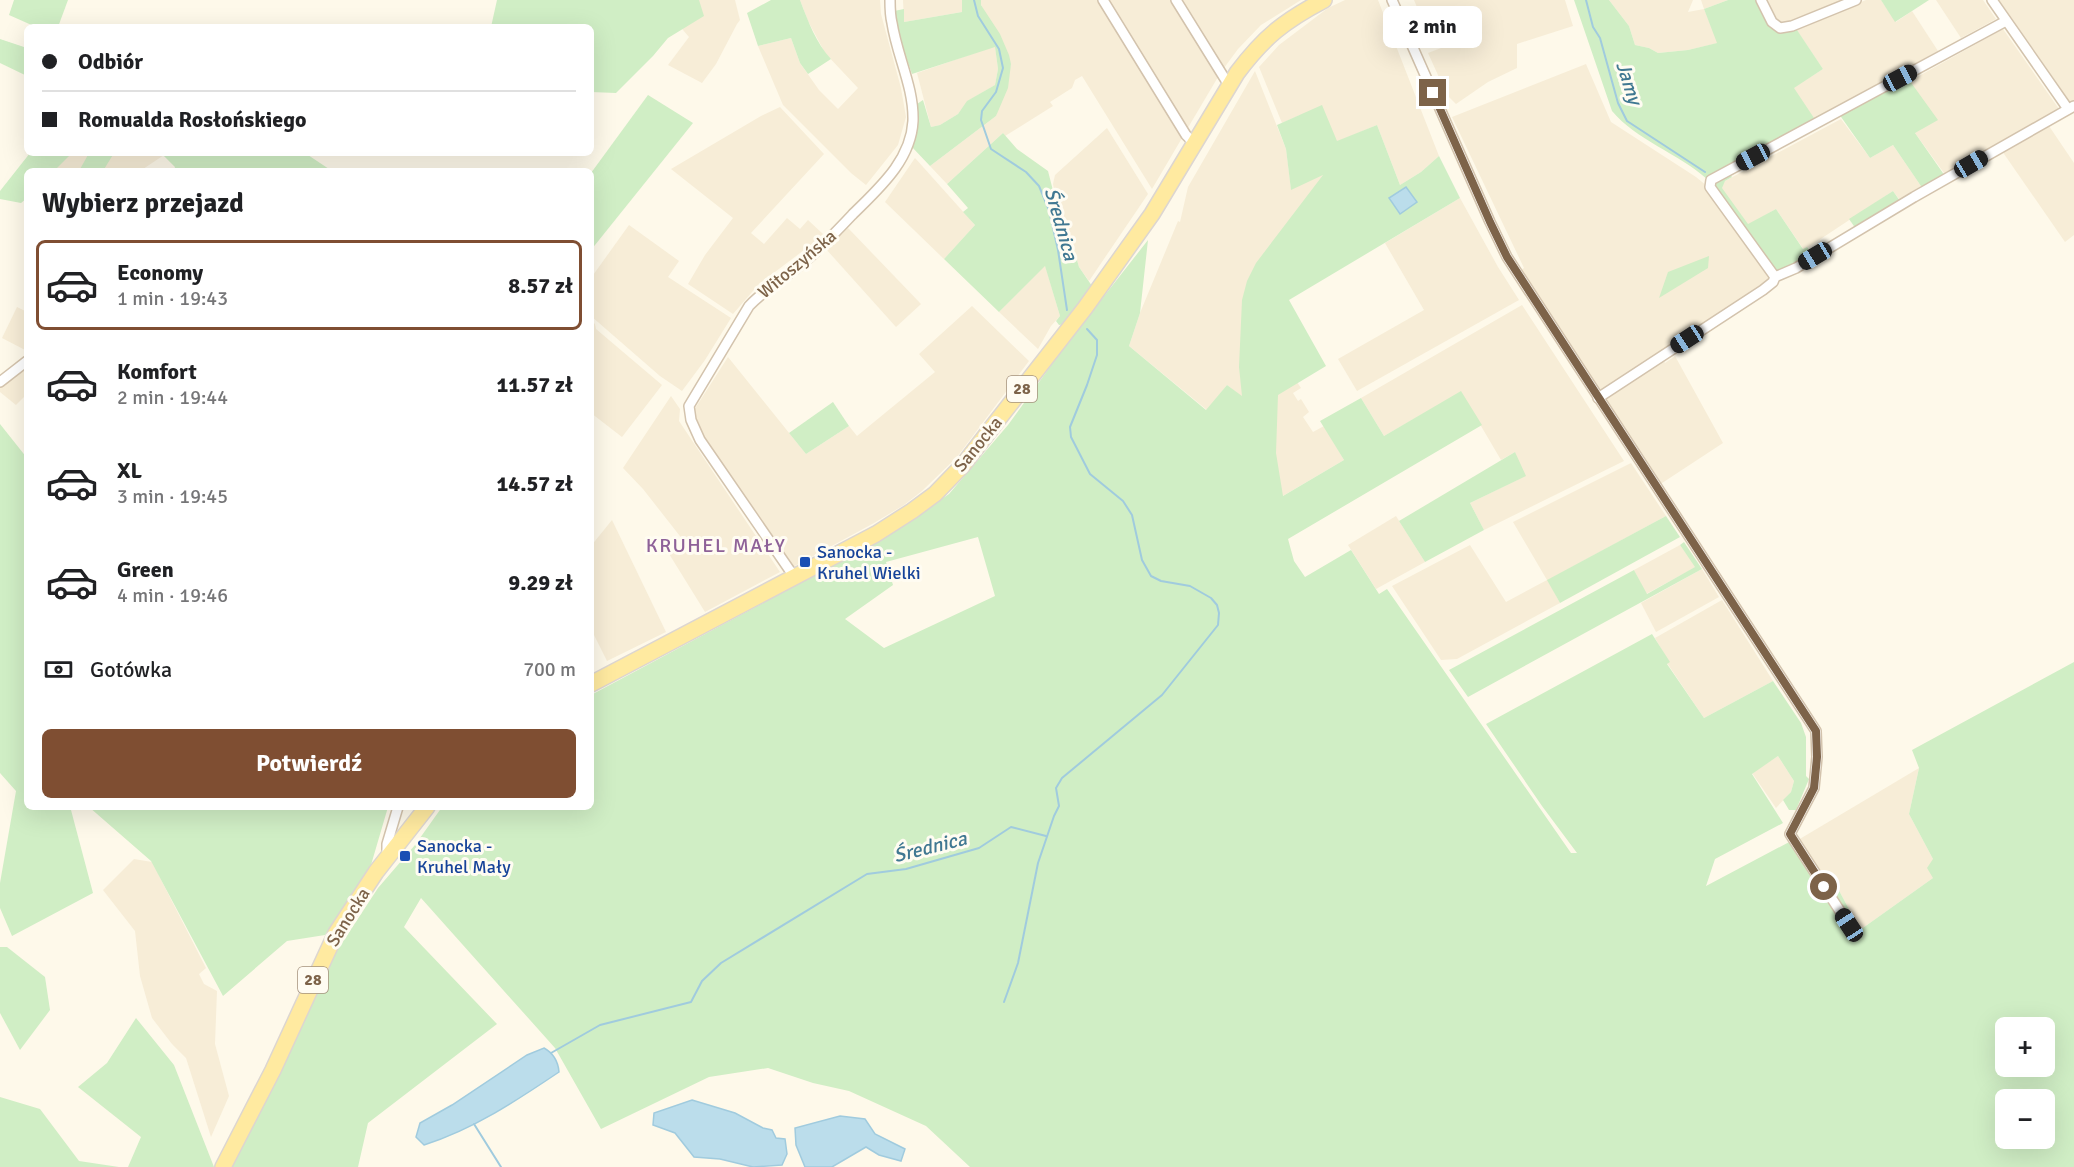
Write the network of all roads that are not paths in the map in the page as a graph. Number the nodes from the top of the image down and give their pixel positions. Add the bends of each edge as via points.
1 (890, 0) edge
2 (1103, 0) edge
3 (1176, 0) edge
4 (1324, 0) edge
5 (1392, 0) edge
6 (1761, 0) edge
7 (1856, 0) edge
8 (1992, 0) edge
9 (2006, 21) junction
10 (1231, 84) junction
11 (2071, 107) edge
12 (1195, 144) junction
13 (1775, 277) junction
14 (24, 363) edge
15 (0, 382) edge
16 (1598, 398) junction
17 (795, 578) junction
18 (594, 682) edge
19 (397, 810) edge
20 (425, 810) edge
21 (387, 858) junction
22 (1849, 925) dead end
23 (223, 1167) edge

1 - 17 street, Witoszyńska via 912,109 906,149 892,173 827,241 749,306 689,406 700,440
2 - 12 street
3 - 10 street
4 - 10 main road, Sanocka / 28 via 1266,37
5 - 16 street via 1507,257
6 - 7 street via 1772,22 1780,28
8 - 9 street
9 - 11 street
9 - 13 street via 1711,180 1710,187
10 - 12 main road, Sanocka / 28
11 - 13 street
12 - 17 main road, Sanocka / 28 via 1152,214 1085,308 946,484 902,518
13 - 16 street via 1763,290
14 - 15 street
16 - 22 street via 1816,731 1814,788 1790,834
17 - 18 main road, Sanocka / 28
19 - 21 street
20 - 21 main road, Sanocka / 28
21 - 23 main road, Sanocka / 28 via 336,933

